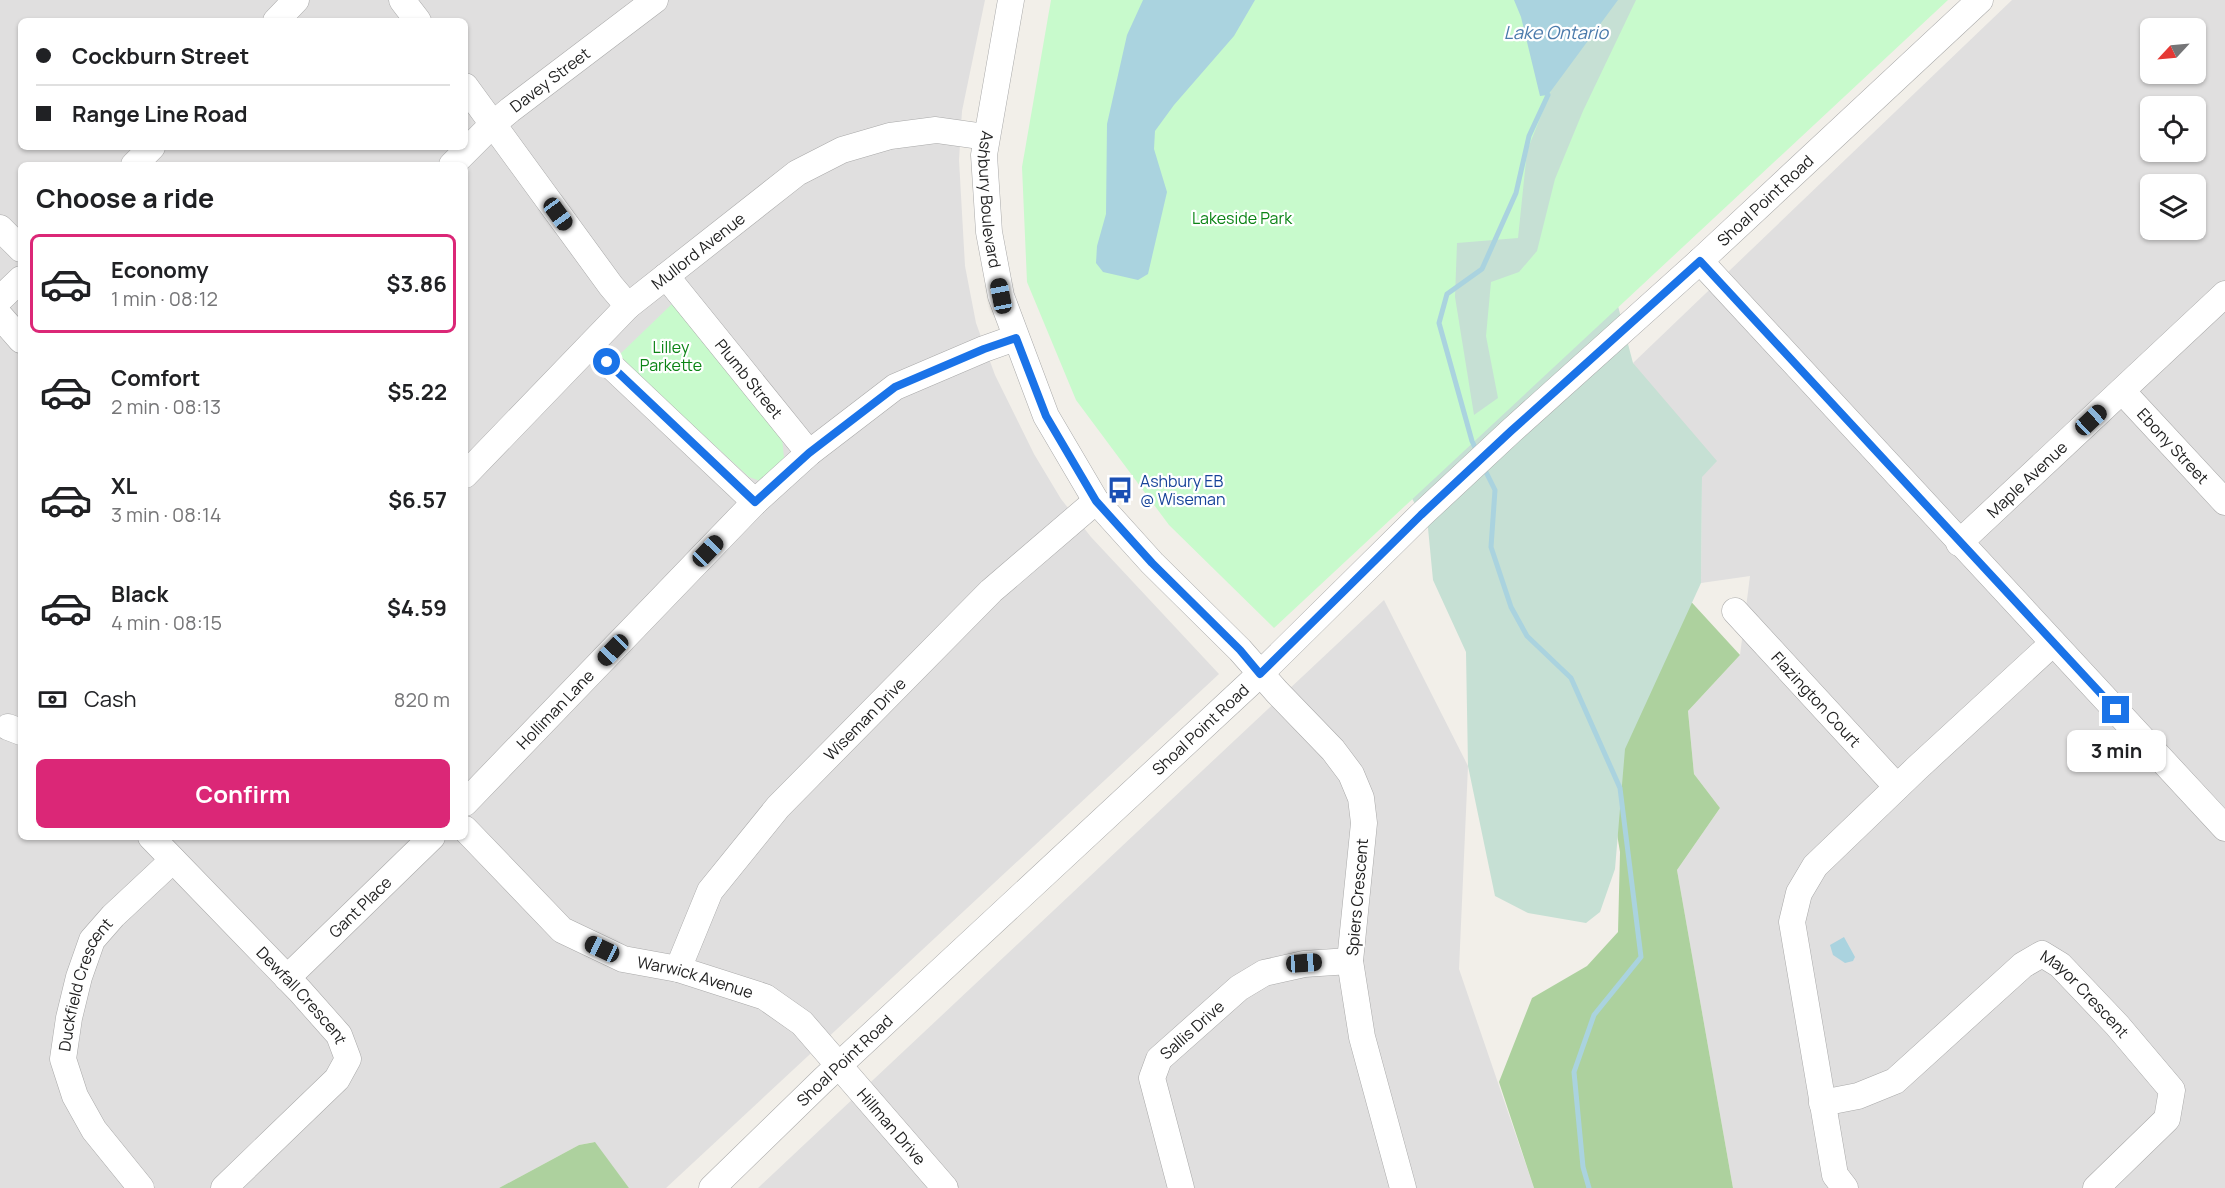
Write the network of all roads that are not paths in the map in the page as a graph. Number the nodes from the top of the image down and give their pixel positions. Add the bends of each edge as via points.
1 (296, 0) edge
2 (402, 0) edge
3 (655, 0) edge
4 (1011, 0) edge
5 (1980, 0) edge
6 (279, 18) edge
7 (416, 18) edge
8 (468, 90) edge
9 (492, 125) junction
10 (986, 137) junction
11 (468, 149) edge
12 (149, 150) edge
13 (467, 150) edge
14 (137, 162) edge
15 (455, 162) edge
16 (0, 228) edge
17 (18, 246) edge
18 (1700, 261) junction
19 (666, 276) junction
20 (18, 282) edge
21 (2225, 294) edge
22 (0, 299) edge
23 (628, 306) junction
24 (0, 316) edge
25 (18, 337) edge
26 (1016, 338) junction
27 (590, 346) junction
28 (2122, 391) junction
29 (809, 453) junction
30 (468, 472) edge
31 (1096, 501) junction
32 (755, 502) junction
33 (2225, 502) edge
34 (1959, 543) junction
35 (1735, 611) dead end
36 (2053, 643) junction
37 (1260, 674) junction
38 (1897, 787) junction
39 (468, 800) edge
40 (2225, 828) edge
41 (468, 832) edge
42 (154, 840) edge
43 (429, 840) edge
44 (173, 860) junction
45 (1350, 962) junction
46 (678, 969) junction
47 (288, 978) junction
48 (839, 1065) junction
49 (1822, 1103) junction
50 (141, 1188) edge
51 (224, 1188) edge
52 (712, 1188) edge
53 (945, 1188) edge
54 (1181, 1188) edge
55 (1403, 1188) edge
56 (1845, 1188) edge
57 (2096, 1188) edge

1 - 6 street
2 - 7 street
3 - 9 street, Davey Street
4 - 10 street, Ashbury Boulevard
5 - 18 street, Shoal Point Road
8 - 9 street
9 - 11 street, Davey Street
9 - 23 street
10 - 19 street, Mullord Avenue via 936,130 890,136 842,150 797,173
10 - 26 street, Ashbury Boulevard via 989,232 1001,296
12 - 14 street
13 - 15 street, Davey Street
16 - 17 street
18 - 34 street
18 - 37 street, Shoal Point Road via 1421,515
19 - 23 street, Mullord Avenue
19 - 29 street, Plumb Street
20 - 22 street
21 - 28 street, Maple Avenue
23 - 27 street, Mullord Avenue
24 - 25 street
26 - 29 street, Holliman Lane via 895,387
26 - 31 street, Ashbury Boulevard via 1046,416
27 - 30 street, Mullord Avenue
27 - 32 street
28 - 33 street, Ebony Street
28 - 34 street, Maple Avenue
29 - 32 street, Holliman Lane
31 - 37 street, Ashbury Boulevard
31 - 46 street, Wiseman Drive via 991,591 778,807 710,891
32 - 39 street, Holliman Lane
34 - 36 street
35 - 38 street, Flazington Court
36 - 38 street
36 - 40 street
37 - 45 street, Spiers Crescent via 1333,750 1351,774 1361,798 1364,823
37 - 48 street, Shoal Point Road
38 - 49 street via 1815,866 1799,892 1792,922
41 - 46 street, Warwick Avenue via 562,930 623,959
42 - 44 street, Dewfall Crescent
43 - 47 street, Gant Place
44 - 47 street, Dewfall Crescent
44 - 50 street, Duckfield Crescent via 92,940 79,977 63,1059 75,1096 94,1130
45 - 54 street, Sallis Drive via 1304,963 1264,973 1239,988 1159,1059 1152,1078
45 - 55 street, Spiers Crescent via 1362,1037
46 - 48 street, Warwick Avenue via 765,997 802,1023
47 - 51 street, Dewfall Crescent via 339,1035 348,1059 337,1078
48 - 52 street, Shoal Point Road
48 - 53 street, Hillman Drive
49 - 56 street via 1835,1175
49 - 57 street, Mayor Crescent via 1858,1096 1895,1081 2023,965 2042,954 2060,965 2172,1090 2167,1119

